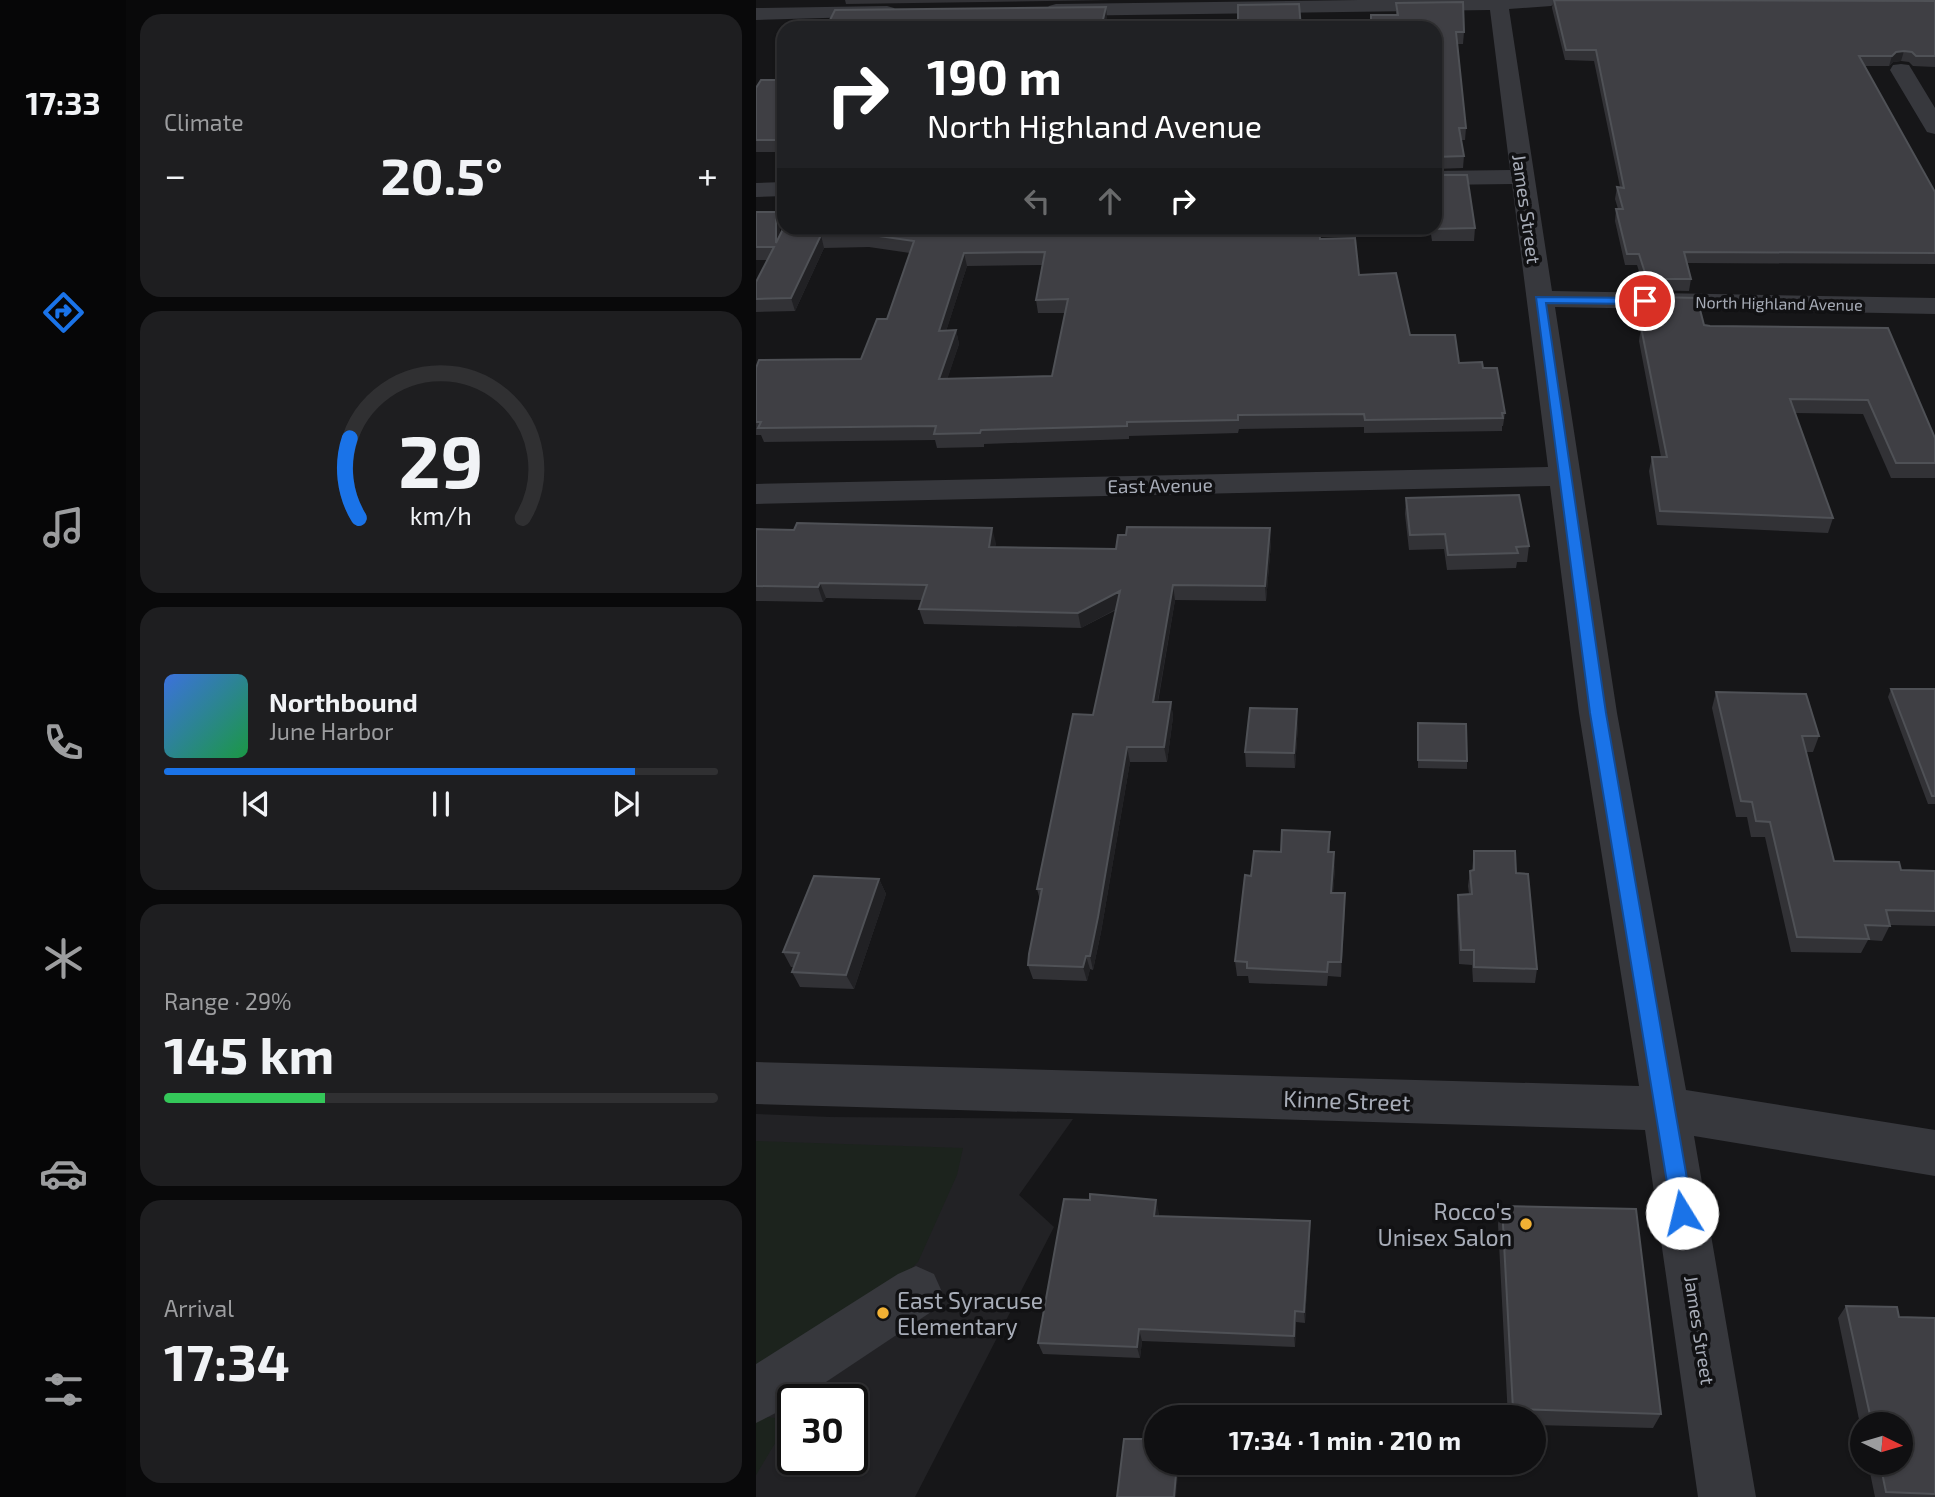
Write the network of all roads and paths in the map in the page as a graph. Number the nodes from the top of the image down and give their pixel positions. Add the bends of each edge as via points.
1 (1552, 0) edge
2 (1498, 2) edge
3 (1031, 10) edge
4 (907, 12) edge
5 (756, 14) edge
6 (1901, 70) edge
7 (1935, 127) edge
8 (1523, 177) junction
9 (1442, 178) edge
10 (777, 189) edge
11 (756, 190) edge
12 (1539, 299) junction
13 (1935, 306) edge
14 (1564, 476) junction
15 (756, 494) edge
16 (756, 1083) edge
17 (1666, 1109) junction
18 (1935, 1153) edge
19 (916, 1292) dead end
20 (756, 1396) edge
21 (1727, 1497) edge

1 - 2 street
2 - 3 street
2 - 8 street, James Street
4 - 5 street
6 - 7 street
8 - 9 street
8 - 12 street, James Street
10 - 11 street
12 - 13 street, North Highland Avenue
12 - 14 street, James Street
14 - 15 street, East Avenue
14 - 17 street, James Street via 1598,713
16 - 17 street, Kinne Street
17 - 18 street, Kinne Street
17 - 21 street, James Street
19 - 20 street

